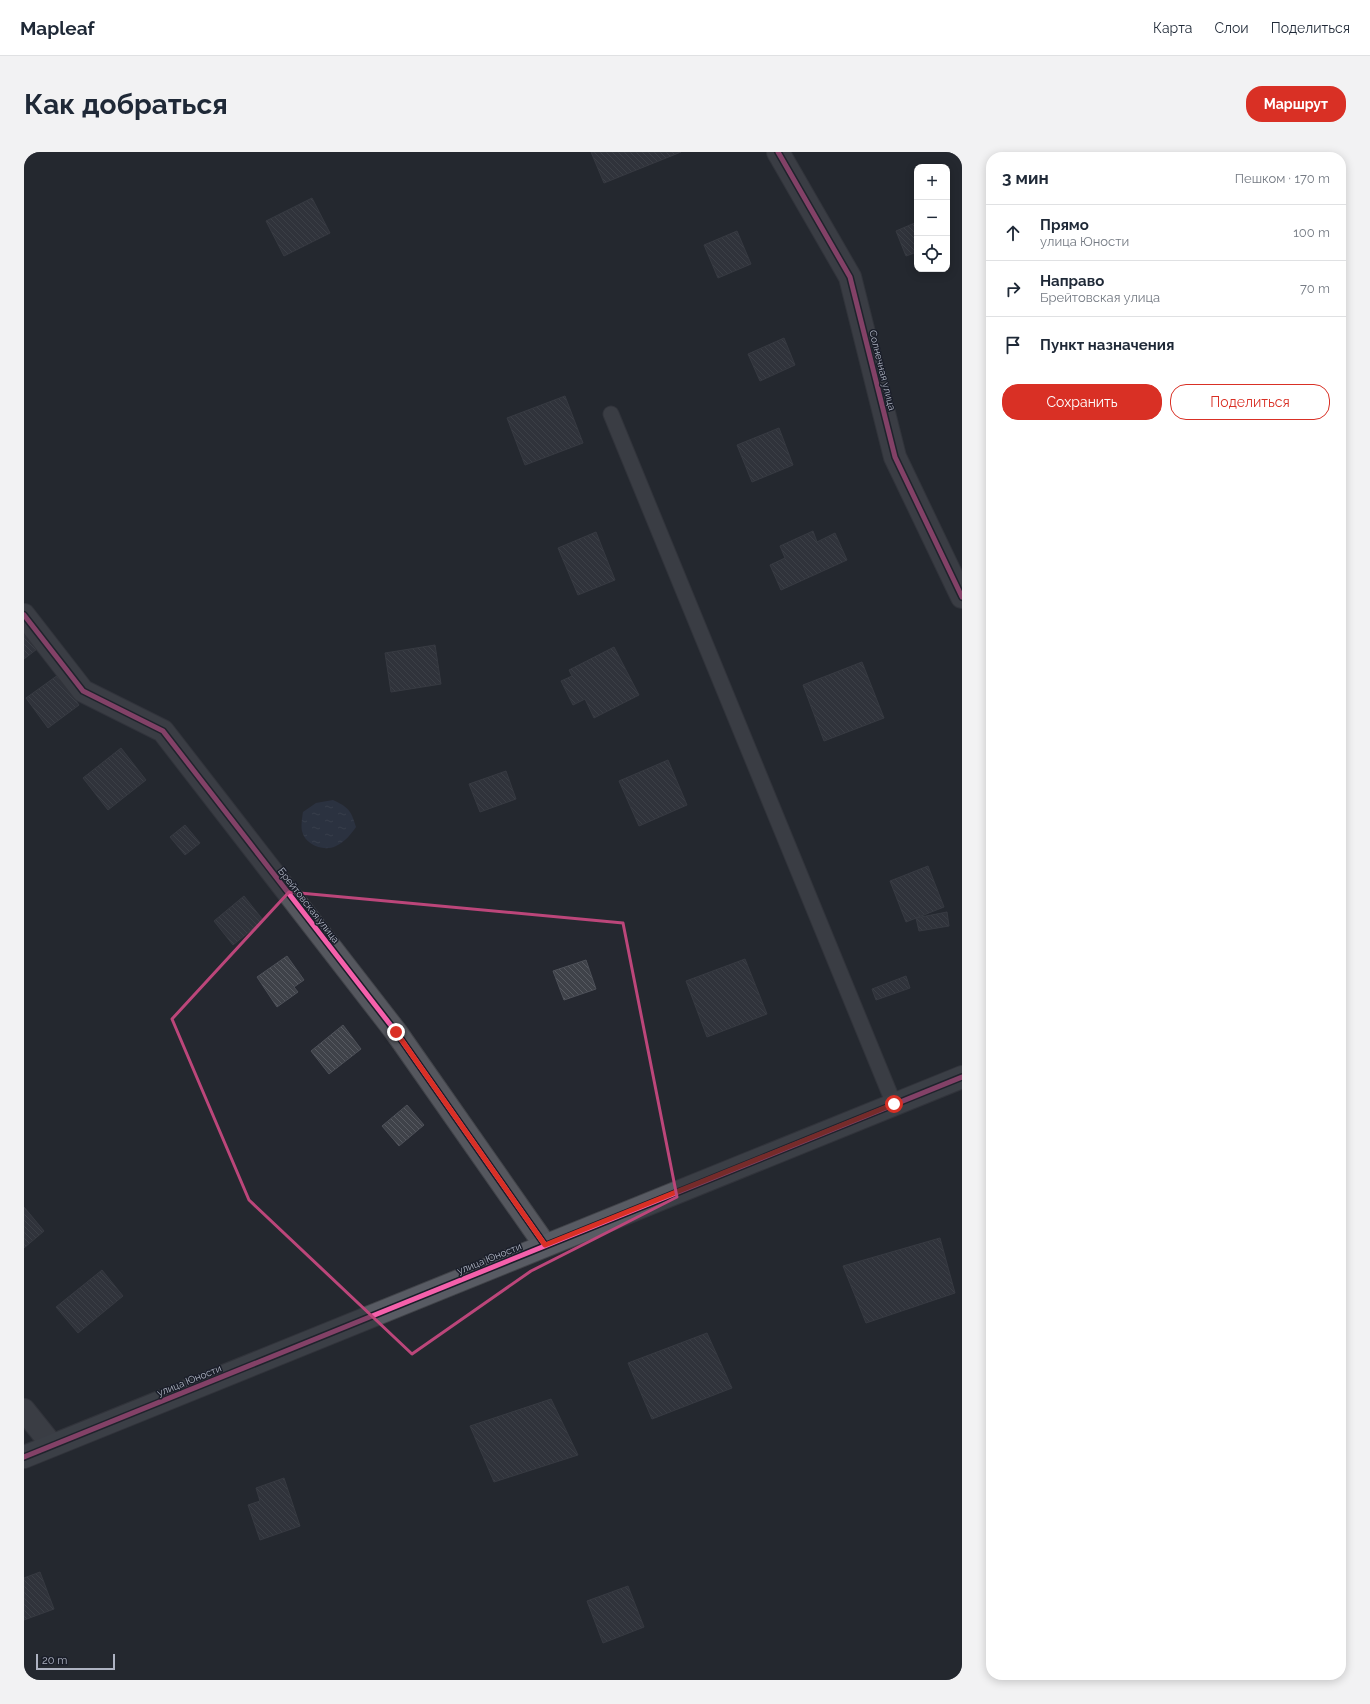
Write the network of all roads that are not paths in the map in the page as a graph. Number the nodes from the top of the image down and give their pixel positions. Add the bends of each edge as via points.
1 (778, 152) edge
2 (611, 414) dead end
3 (962, 597) edge
4 (24, 616) edge
5 (962, 1077) edge
6 (894, 1104) junction
7 (545, 1245) junction
8 (24, 1410) edge
9 (52, 1445) junction
10 (24, 1457) edge

1 - 3 street, Солнечная улица via 850,277 896,457
2 - 6 lane
4 - 7 street, Брейтовская улица via 83,691 163,731 396,1032
5 - 6 street, улица Юности
6 - 7 street, улица Юности
7 - 9 street, улица Юности
8 - 9 street
9 - 10 street, улица Юности

